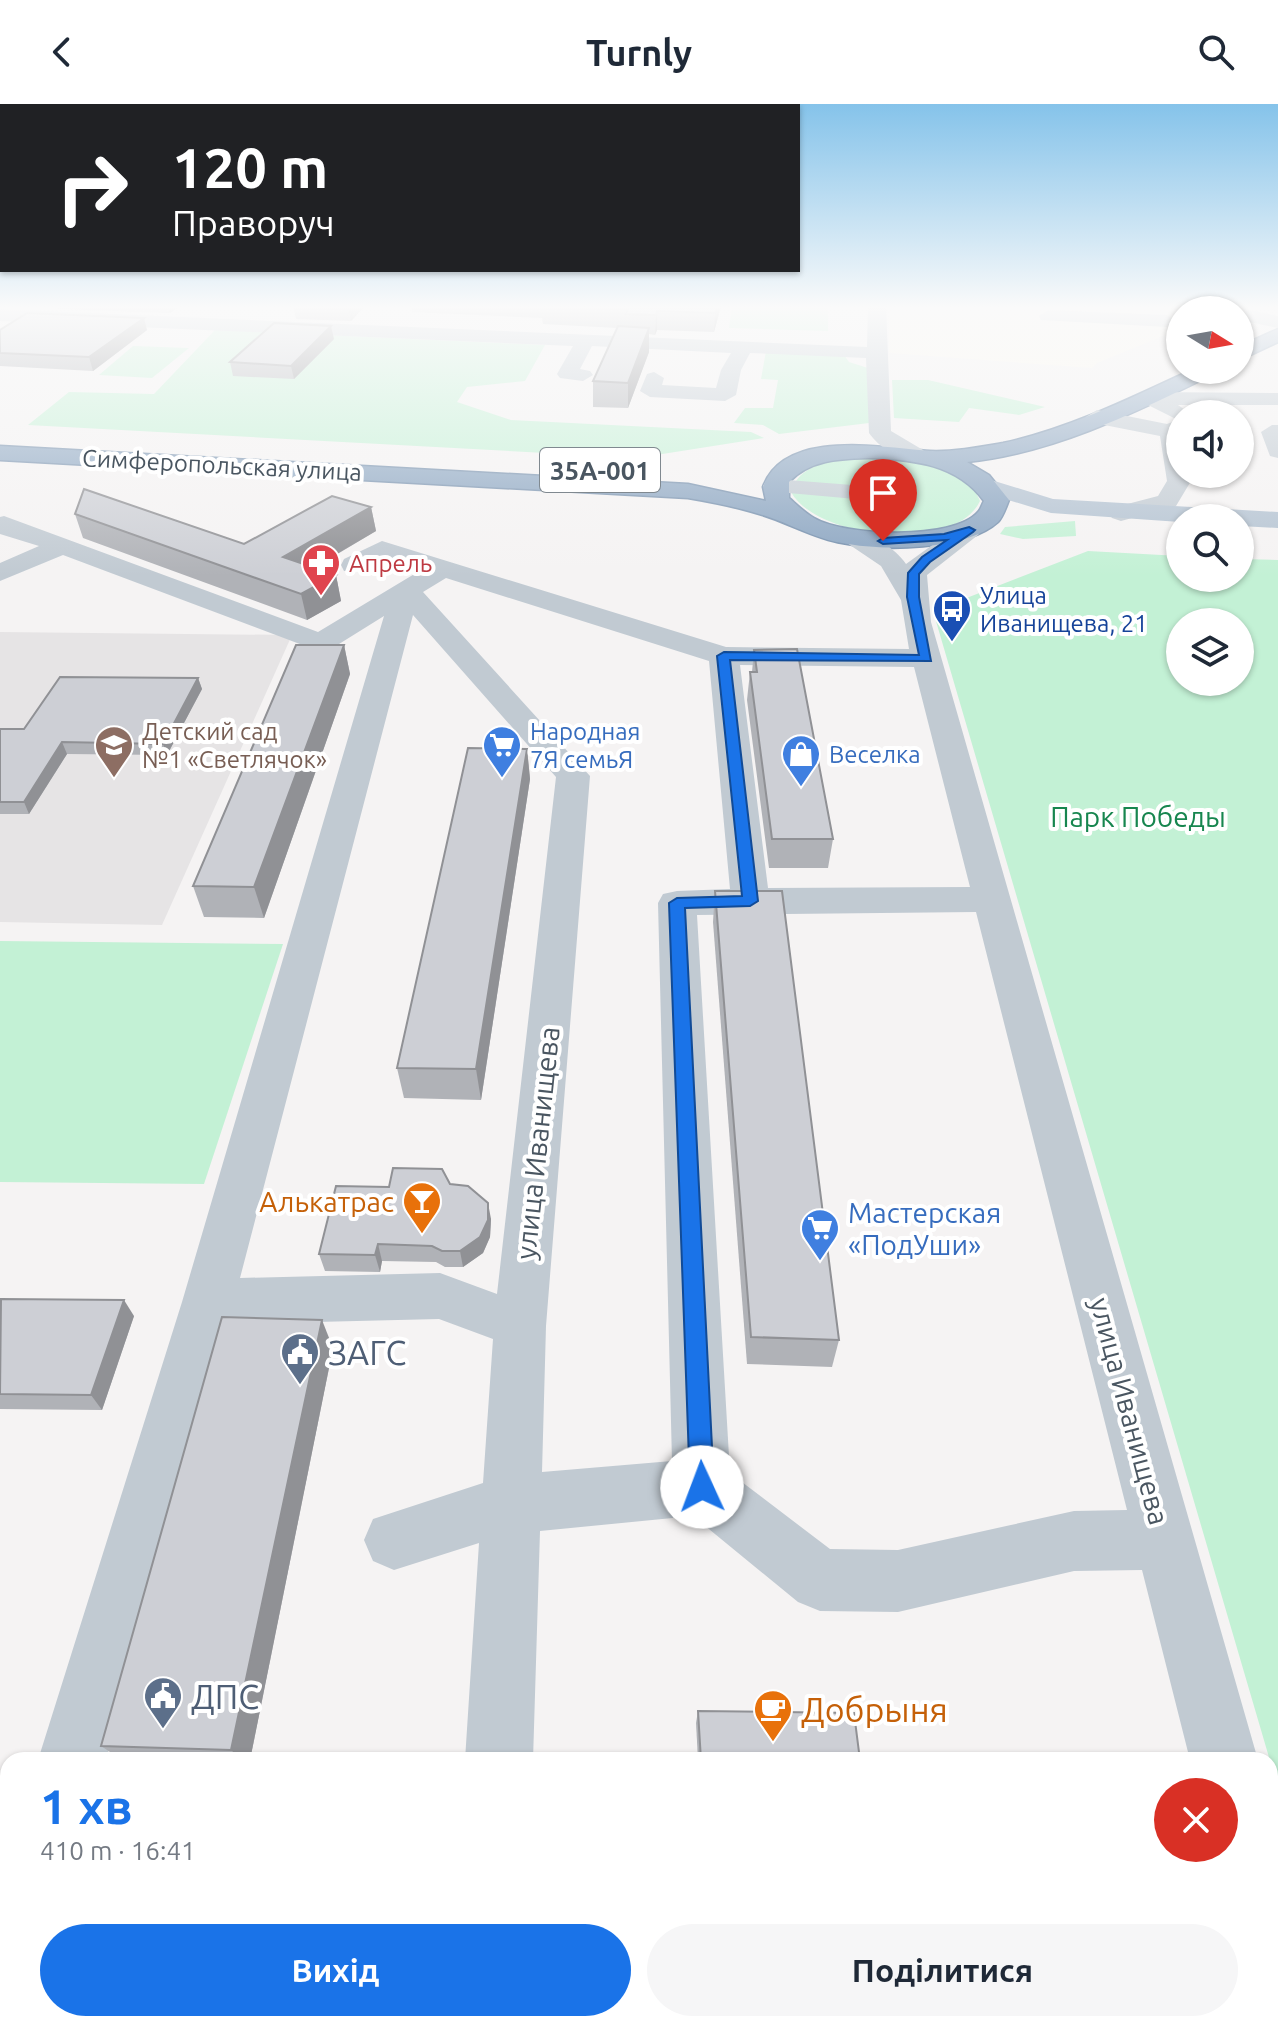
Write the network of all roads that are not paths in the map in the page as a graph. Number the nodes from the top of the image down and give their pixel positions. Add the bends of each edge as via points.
1 (878, 396) edge
2 (1153, 396) edge
3 (1149, 398) junction
4 (1278, 399) edge
5 (1166, 414) edge
6 (1097, 417) junction
7 (1166, 423) edge
8 (1254, 426) edge
9 (880, 433) junction
10 (1276, 438) edge
11 (1019, 448) junction
12 (849, 452) junction
13 (4, 456) edge
14 (921, 456) junction
15 (722, 472) dead end
16 (396, 474) junction
17 (768, 477) junction
18 (986, 484) junction
19 (1175, 488) edge
20 (878, 494) dead end
21 (1085, 510) junction
22 (1121, 513) junction
23 (1166, 515) edge
24 (1254, 519) edge
25 (799, 520) junction
26 (1278, 520) edge
27 (979, 524) junction
28 (0, 526) edge
29 (851, 537) junction
30 (60, 547) junction
31 (354, 565) dead end
32 (0, 573) edge
33 (425, 579) junction
34 (913, 597) junction
35 (724, 656) junction
36 (926, 658) junction
37 (993, 899) junction
38 (750, 901) junction
39 (208, 1302) junction
40 (520, 1326) junction
41 (702, 1487) junction
42 (511, 1504) junction
43 (394, 1540) dead end
44 (1164, 1540) junction
45 (74, 1752) edge
46 (499, 1752) edge
47 (1222, 1752) edge

1 - 9 street
2 - 3 highway
3 - 4 street
3 - 5 street
3 - 6 highway
6 - 7 street
6 - 11 highway
8 - 10 street
9 - 12 street via 869,445
9 - 14 street
11 - 14 highway via 967,457
11 - 18 highway via 987,467
12 - 14 highway
12 - 17 highway via 803,461 779,477
13 - 16 highway, Симферопольская улица / 35А-001
14 - 18 highway via 960,467
15 - 16 highway, Симферопольская улица / 35А-001 via 536,468
16 - 25 highway, Симферопольская улица / 35А-001 via 688,491 740,500
17 - 20 street
17 - 25 highway via 776,498
18 - 21 main road via 1026,500
18 - 27 highway via 995,507
19 - 22 street via 1167,501
21 - 22 main road
21 - 27 main road via 1020,513
22 - 23 main road
24 - 26 main road
25 - 29 highway, 35А-001
27 - 29 highway, 35А-001 via 915,541
27 - 34 street, улица Иванищева via 913,573
28 - 30 street
29 - 34 street, улица Иванищева via 891,561
30 - 32 street
30 - 33 street via 321,643
31 - 33 street via 382,549
33 - 35 street
33 - 39 street
33 - 40 street, улица Иванищева via 573,776
34 - 36 street, улица Иванищева
35 - 36 street
35 - 38 street
36 - 37 street, улица Иванищева
37 - 38 street
37 - 44 street, улица Иванищева
38 - 41 street via 677,903
39 - 40 street via 440,1296
39 - 45 street
40 - 42 street, улица Иванищева
41 - 42 street
41 - 44 street via 820,1580 898,1581 1074,1541
42 - 43 street
42 - 46 street, улица Иванищева
44 - 47 street, улица Иванищева

